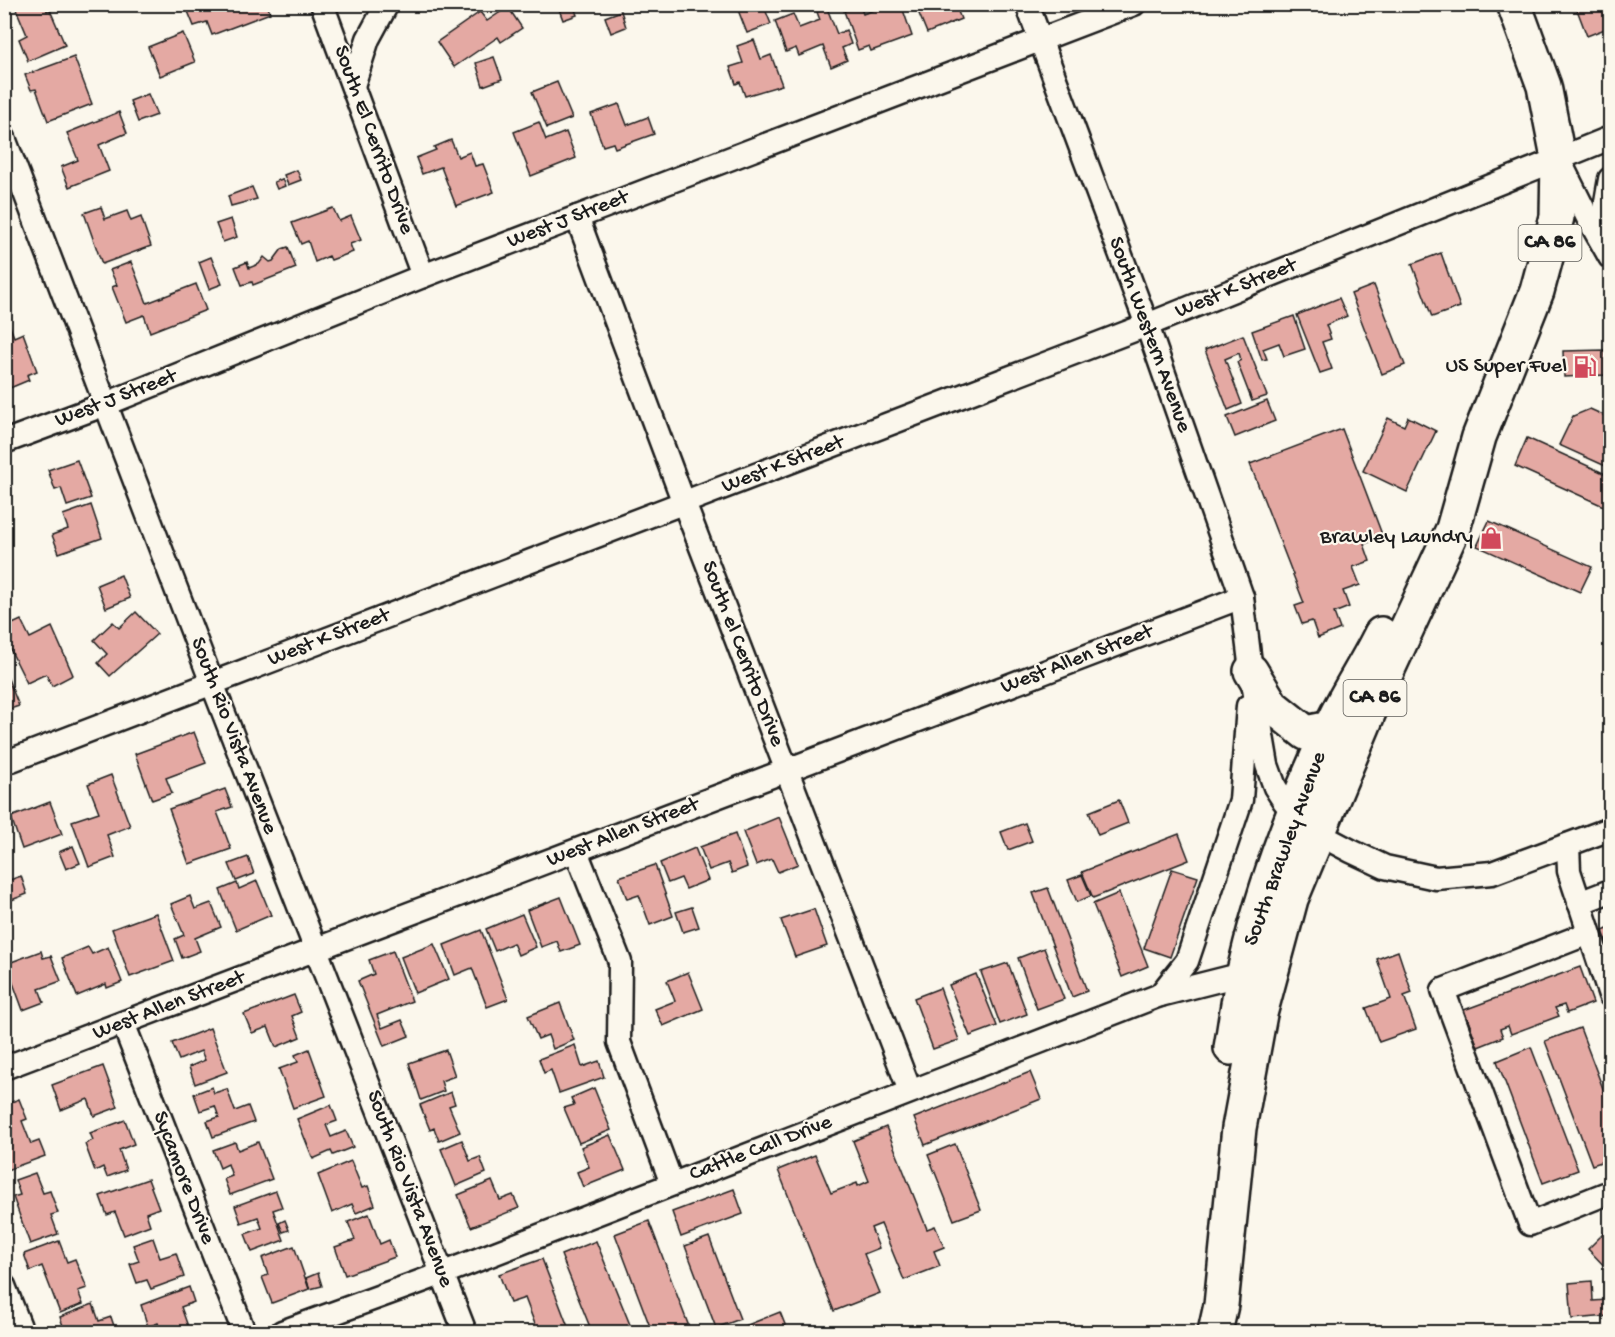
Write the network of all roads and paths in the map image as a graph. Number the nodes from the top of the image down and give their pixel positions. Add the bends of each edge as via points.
1 (322, 4) edge
2 (387, 4) edge
3 (1027, 4) edge
4 (1134, 4) edge
5 (1514, 4) edge
6 (1041, 40) junction
7 (353, 86) junction
8 (4, 138) edge
9 (1611, 138) edge
10 (1558, 158) junction
11 (1611, 179) edge
12 (577, 217) junction
13 (1610, 255) edge
14 (423, 276) junction
15 (1147, 325) junction
16 (106, 404) junction
17 (1479, 437) junction
18 (4, 442) edge
19 (684, 503) junction
20 (1242, 597) junction
21 (1251, 671) junction
22 (212, 683) junction
23 (1331, 728) junction
24 (4, 763) edge
25 (787, 770) junction
26 (1306, 824) junction
27 (1611, 829) edge
28 (1568, 845) junction
29 (576, 850) junction
30 (1611, 891) edge
31 (1579, 903) junction
32 (1588, 933) junction
33 (316, 950) junction
34 (1244, 974) junction
35 (1160, 995) junction
36 (1611, 995) edge
37 (123, 1023) junction
38 (4, 1068) edge
39 (910, 1091) junction
40 (672, 1184) junction
41 (1611, 1192) edge
42 (441, 1274) junction
43 (4, 1286) edge
44 (22, 1332) edge
45 (244, 1332) edge
46 (282, 1332) edge
47 (465, 1332) edge
48 (1207, 1332) edge
49 (1215, 1332) edge

1 - 7 street, South El Cerrito Drive
2 - 7 street via 368,39
3 - 6 street, South Western Avenue
4 - 6 street, West J Street
5 - 10 highway, CA 86 via 1544,86
6 - 12 street, West J Street
6 - 15 street, South Western Avenue
7 - 14 street, South El Cerrito Drive
8 - 16 street, South Rio Vista Avenue
9 - 10 street, West K Street
10 - 13 street
10 - 15 street, West K Street
10 - 17 highway, South Brawley Avenue / CA 86 via 1557,217 1537,291
11 - 13 street via 1604,214
12 - 14 street, West J Street
12 - 19 street, South el Cerrito Drive
14 - 16 street, West J Street
15 - 19 street, West K Street
15 - 20 street, South Western Avenue
16 - 18 street, West J Street
16 - 22 street, South Rio Vista Avenue
17 - 23 highway, South Brawley Avenue / CA 86 via 1429,527 1371,656
17 - 26 highway, South Brawley Avenue / CA 86 via 1453,529 1376,695
19 - 22 street, West K Street
19 - 25 street, South el Cerrito Drive
20 - 21 street, South Western Avenue
20 - 25 street, West Allen Street
21 - 23 highway via 1272,706 1306,733
21 - 26 street, South Western Avenue via 1266,765 1275,787
21 - 35 street, South Western Avenue via 1241,800 1187,961
22 - 24 street, West K Street
22 - 33 street, South Rio Vista Avenue
23 - 26 highway, South Brawley Avenue / CA 86
25 - 29 street, West Allen Street
25 - 39 street, South el Cerrito Drive
26 - 28 street via 1385,867 1436,878 1492,873
26 - 34 highway, South Brawley Avenue / CA 86 via 1266,891
26 - 49 highway, South Brawley Avenue / CA 86 via 1291,899 1260,1014 1239,1128
27 - 28 street
28 - 31 street via 1569,872
29 - 33 street, West Allen Street
29 - 40 street via 620,962 619,1042
30 - 31 street
31 - 32 street
32 - 36 street
32 - 41 street via 1443,990 1530,1224
33 - 37 street, West Allen Street
33 - 42 street, South Rio Vista Avenue
34 - 35 street, Cattle Call Drive
34 - 48 highway, South Brawley Avenue / CA 86 via 1217,1130
35 - 39 street, Cattle Call Drive
37 - 38 street, West Allen Street
37 - 45 street, Sycamore Drive
39 - 40 street, Cattle Call Drive
40 - 42 street, Cattle Call Drive
42 - 46 street, Cattle Call Drive
42 - 47 street, South Rio Vista Avenue
43 - 44 street

